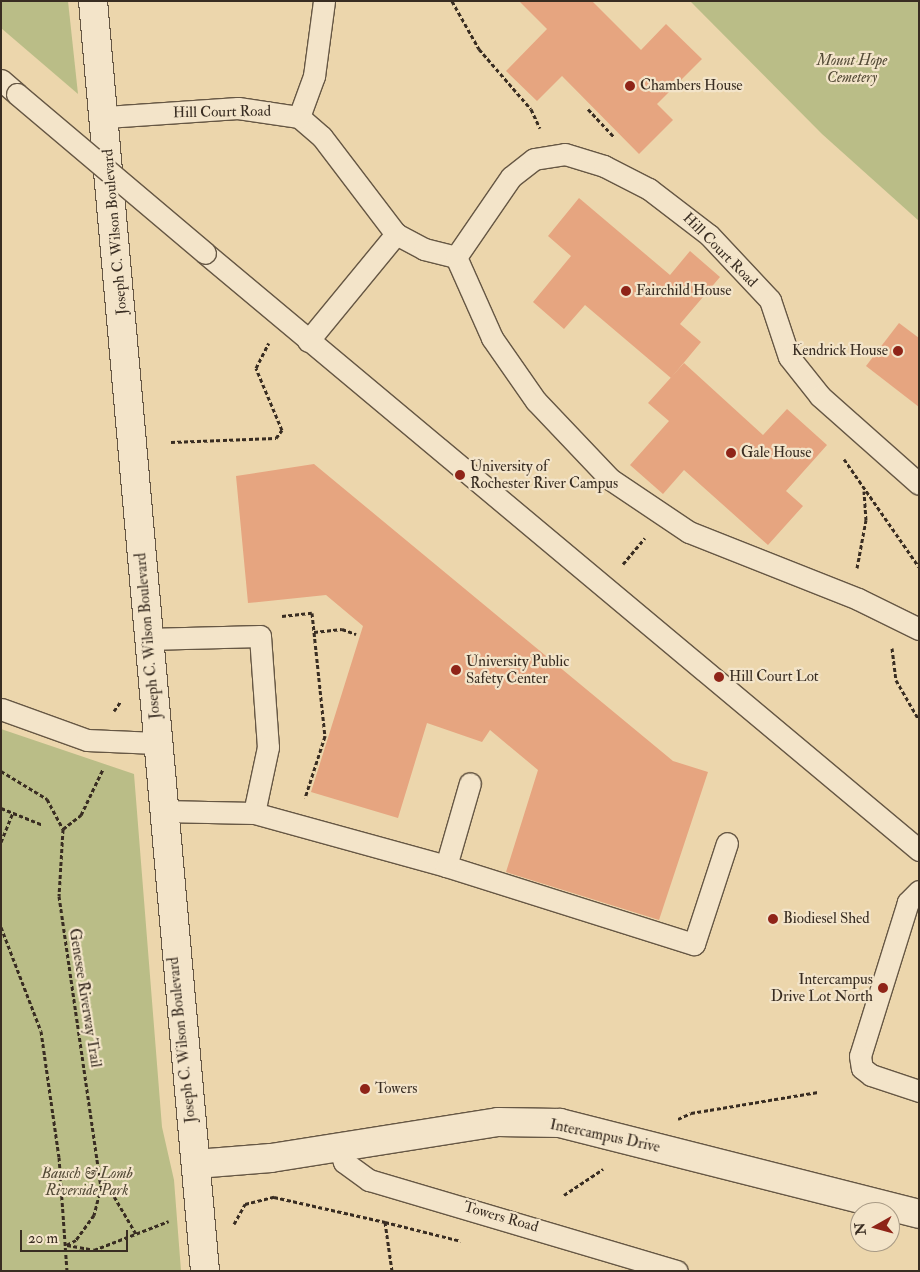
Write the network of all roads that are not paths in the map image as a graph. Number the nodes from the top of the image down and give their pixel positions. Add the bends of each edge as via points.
1 (93, 1) edge
2 (324, 1) edge
3 (1, 80) edge
4 (106, 117) junction
5 (299, 117) junction
6 (396, 234) junction
7 (456, 257) junction
8 (308, 341) junction
9 (919, 484) edge
10 (919, 629) edge
11 (148, 639) junction
12 (1, 709) edge
13 (156, 743) junction
14 (470, 783) dead end
15 (162, 811) junction
16 (254, 813) junction
17 (727, 843) dead end
18 (919, 850) edge
19 (446, 866) junction
20 (919, 890) edge
21 (919, 1091) edge
22 (339, 1148) junction
23 (196, 1164) junction
24 (919, 1214) edge
25 (205, 1271) edge
26 (677, 1271) edge

1 - 4 street, Joseph C. Wilson Boulevard
2 - 5 lane via 314,76
3 - 8 lane, bridge
4 - 5 lane, Hill Court Road via 238,108
4 - 11 street, Joseph C. Wilson Boulevard
5 - 6 lane via 322,137
6 - 7 lane via 424,249
6 - 8 lane
7 - 9 lane, Hill Court Road via 511,178 534,159 548,155 580,156 629,178 682,211 709,235 770,300 789,356 820,396
7 - 10 lane via 492,338 536,401 610,478 689,532 858,599
8 - 18 lane
11 - 13 street, Joseph C. Wilson Boulevard
11 - 16 lane via 260,636 268,747
12 - 13 lane via 87,740
13 - 15 street, Joseph C. Wilson Boulevard
14 - 19 lane
15 - 16 lane
15 - 23 street, Joseph C. Wilson Boulevard
16 - 19 lane
17 - 19 lane via 694,944
20 - 21 lane via 908,902 860,1056 862,1068 871,1075
22 - 23 street, Intercampus Drive
22 - 24 street, Intercampus Drive via 498,1122 560,1123
22 - 26 lane, Towers Road via 344,1162 369,1180
23 - 25 street, Joseph C. Wilson Boulevard

